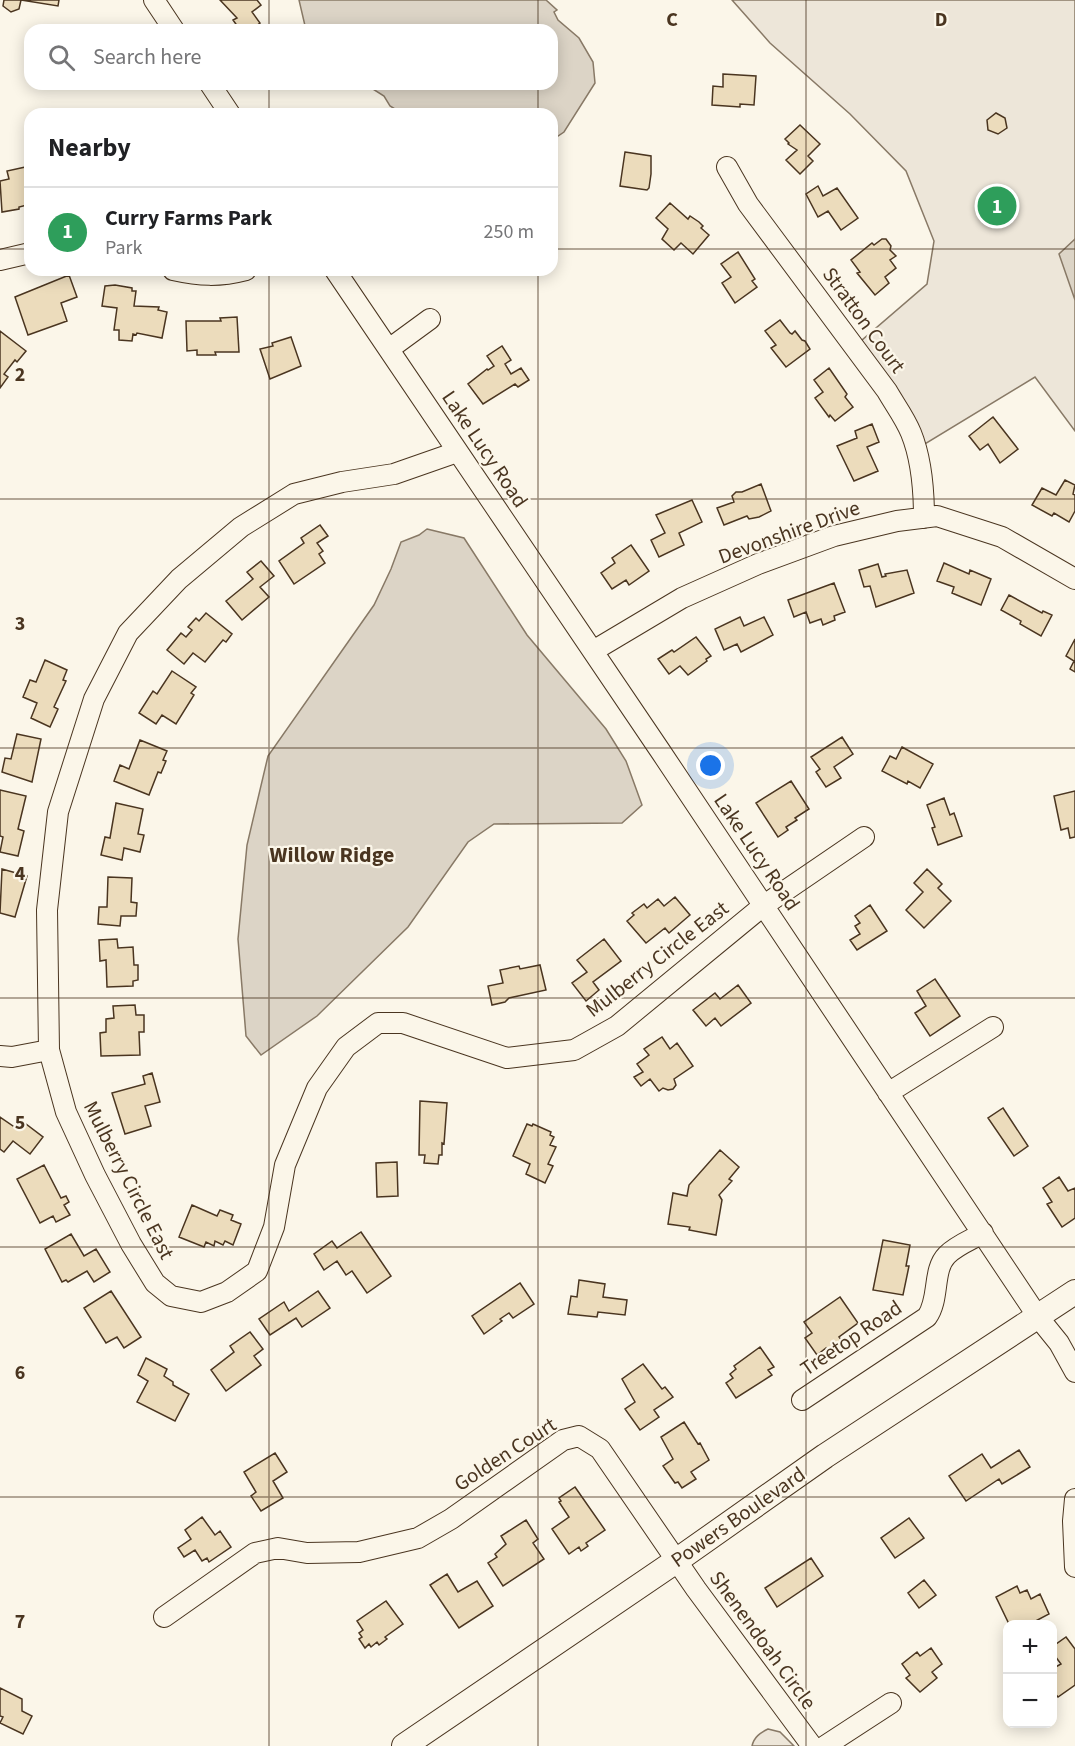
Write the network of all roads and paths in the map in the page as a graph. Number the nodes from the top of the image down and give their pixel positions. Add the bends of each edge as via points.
1 (154, 0) edge
2 (170, 24) edge
3 (214, 90) edge
4 (226, 108) edge
5 (727, 167) dead end
6 (24, 254) edge
7 (0, 260) edge
8 (339, 276) edge
9 (430, 319) dead end
10 (389, 349) junction
11 (458, 452) junction
12 (924, 518) junction
13 (1075, 579) edge
14 (593, 651) junction
15 (864, 837) dead end
16 (763, 906) junction
17 (993, 1027) dead end
18 (50, 1050) junction
19 (0, 1056) edge
20 (888, 1093) junction
21 (983, 1233) junction
22 (1075, 1292) edge
23 (1038, 1317) junction
24 (1073, 1363) edge
25 (802, 1400) dead end
26 (1075, 1500) edge
27 (676, 1561) junction
28 (1075, 1567) edge
29 (164, 1617) dead end
30 (891, 1703) dead end
31 (404, 1746) edge
32 (812, 1746) edge
33 (825, 1746) edge

1 - 2 street
3 - 4 street
5 - 12 street, Stratton Court via 748,204 895,405 911,434 923,482
6 - 7 street
8 - 10 street, Lake Lucy Road
9 - 10 street
10 - 11 street, Lake Lucy Road
11 - 14 street, Lake Lucy Road
11 - 18 street, Mulberry Circle East via 394,474 294,494 241,526 179,579 128,633 94,699 58,812 47,910
12 - 13 street, Devonshire Drive via 937,516 1002,537
12 - 14 street, Devonshire Drive via 834,536 758,564 682,598
14 - 16 street, Lake Lucy Road
15 - 16 street, Mulberry Circle East
16 - 18 street, Mulberry Circle East via 617,1026 574,1050 507,1058 403,1023 378,1023 346,1047 317,1088 285,1165 274,1227 257,1271 227,1292 201,1302 171,1296 154,1283 95,1175 66,1112
16 - 20 street, Lake Lucy Road
17 - 20 street
18 - 19 street
20 - 21 street, Lake Lucy Road
21 - 23 street, Lake Lucy Road
21 - 25 street, Treetop Road via 945,1256 933,1309 927,1317
22 - 23 main road, Powers Boulevard
23 - 24 street, Lake Lucy Road
23 - 27 main road, Powers Boulevard via 825,1456
26 - 28 street
27 - 29 street, Golden Court via 600,1449 579,1436 563,1440 418,1538 359,1552 307,1553 278,1548 255,1552
27 - 31 main road, Powers Boulevard
27 - 32 street, Shenendoah Circle
30 - 33 street

